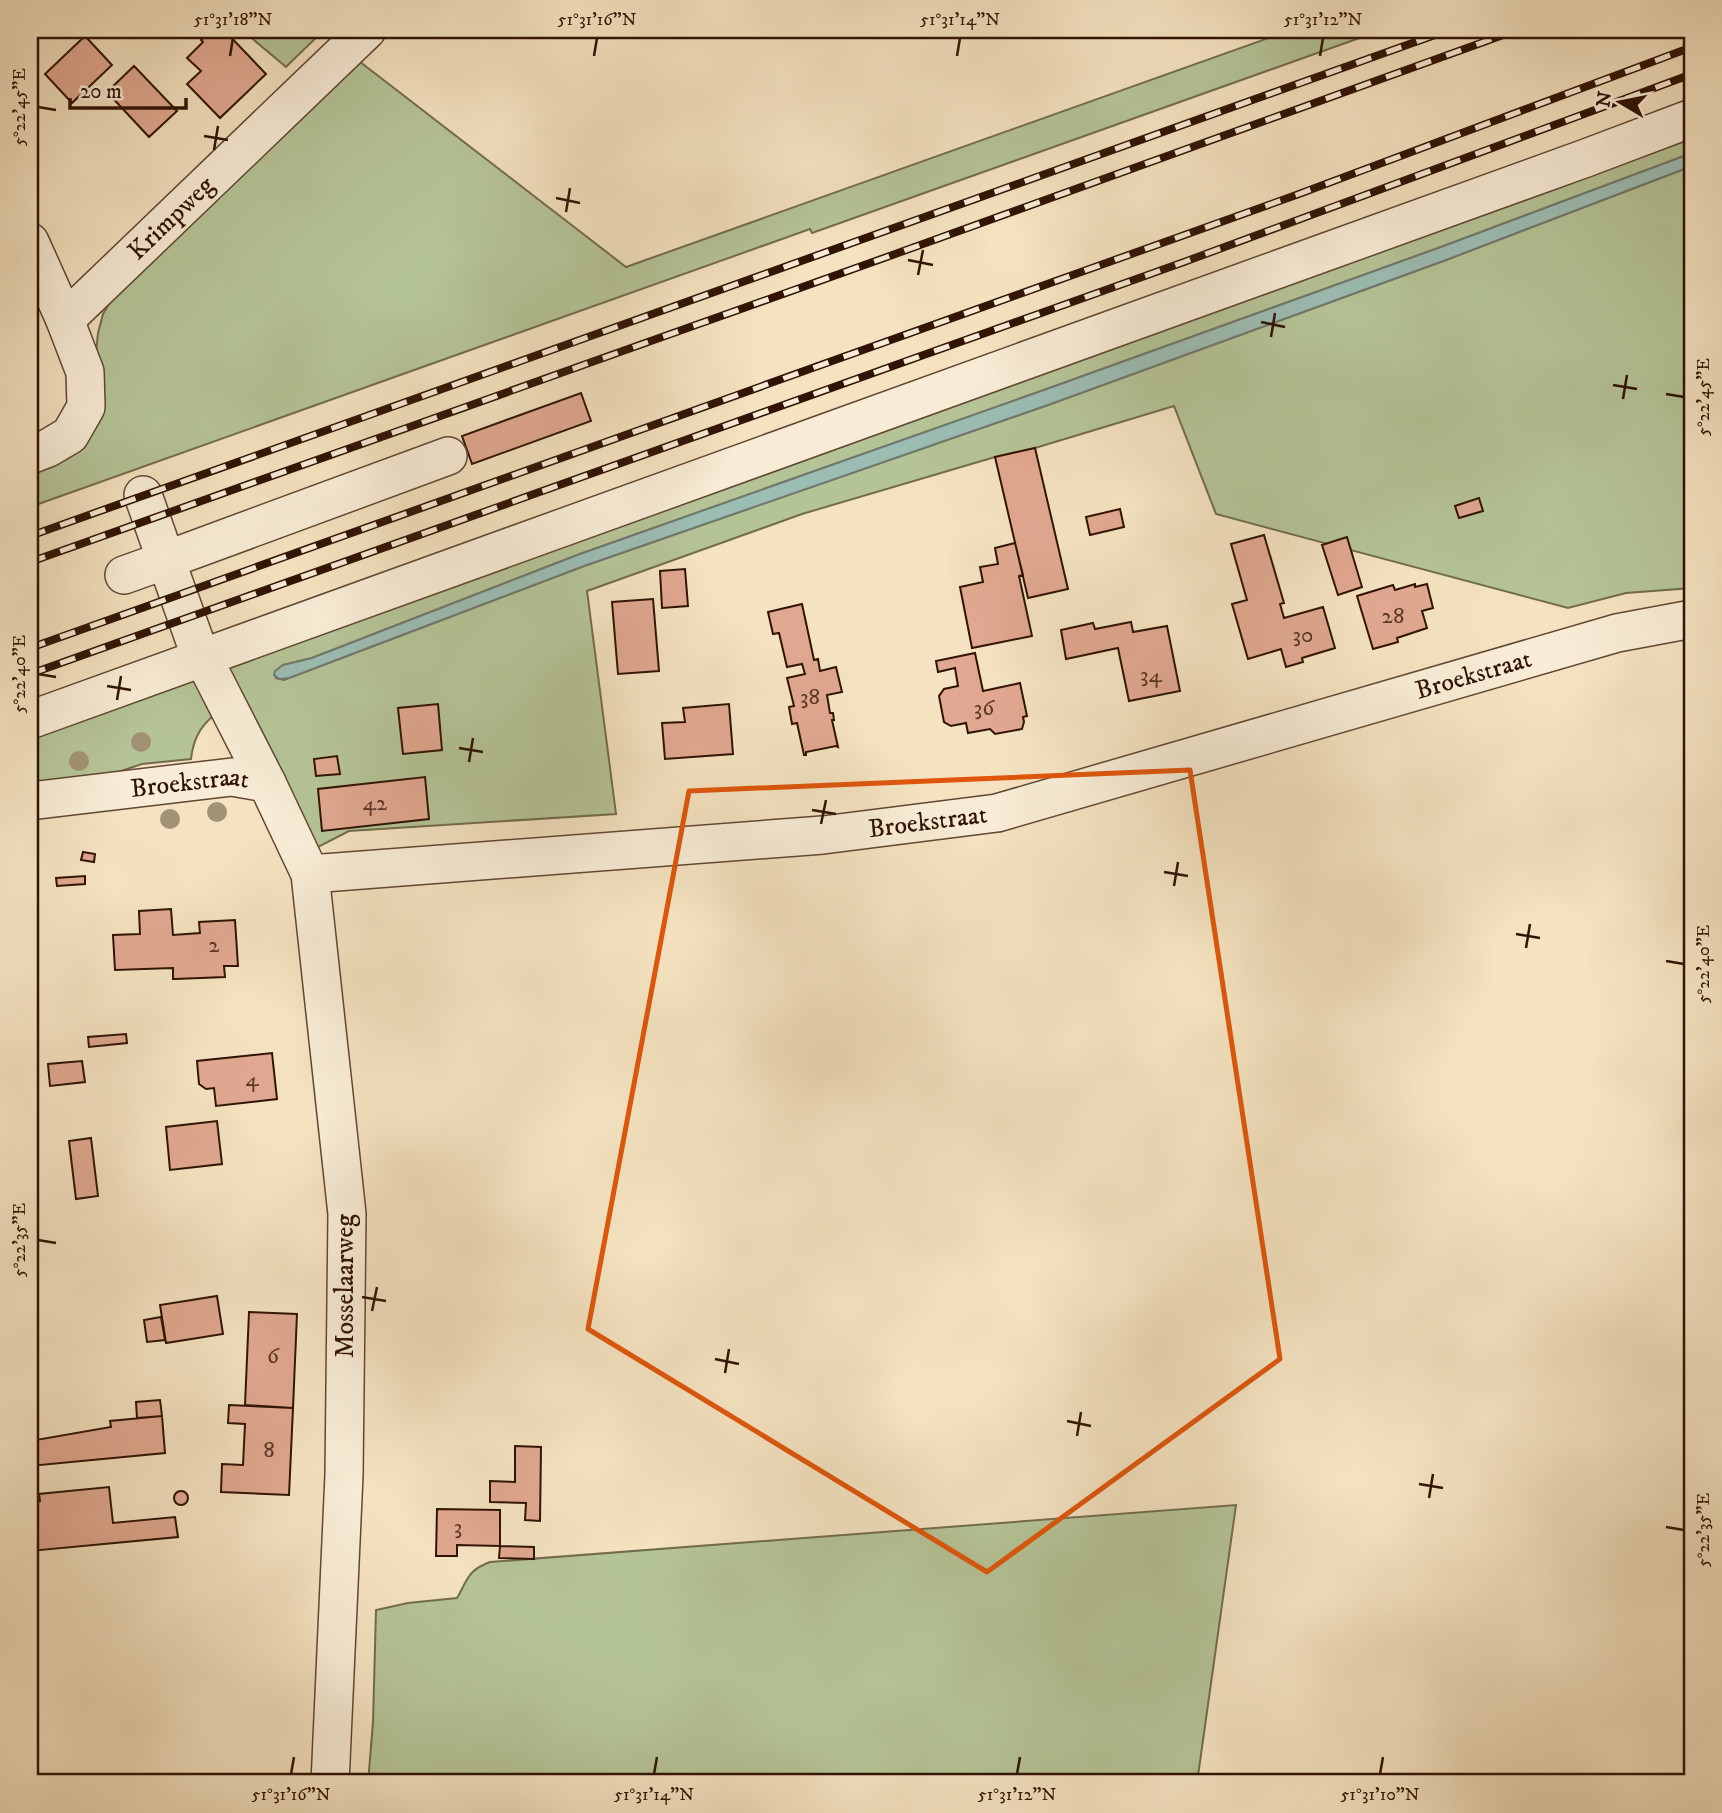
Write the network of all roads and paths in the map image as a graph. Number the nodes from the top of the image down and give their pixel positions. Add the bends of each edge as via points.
1 (368, 30) edge
2 (1692, 118) edge
3 (30, 242) edge
4 (65, 320) junction
5 (30, 455) edge
6 (448, 456) dead end
7 (143, 495) dead end
8 (166, 560) junction
9 (124, 575) dead end
10 (1692, 619) edge
11 (203, 658) junction
12 (30, 720) edge
13 (267, 783) junction
14 (30, 801) edge
15 (310, 874) junction
16 (330, 1783) edge

1 - 4 street, Krimpweg
2 - 11 street
3 - 4 street
4 - 5 street via 85,372 86,407 70,435
6 - 8 street
7 - 8 street
8 - 9 street
8 - 11 street
10 - 15 street, Broekstraat via 1617,633 997,813 823,835
11 - 12 street
11 - 13 street
13 - 14 street, Broekstraat via 232,777
13 - 15 street, Broekstraat
15 - 16 street, Mosselaarweg via 347,1214 344,1475

